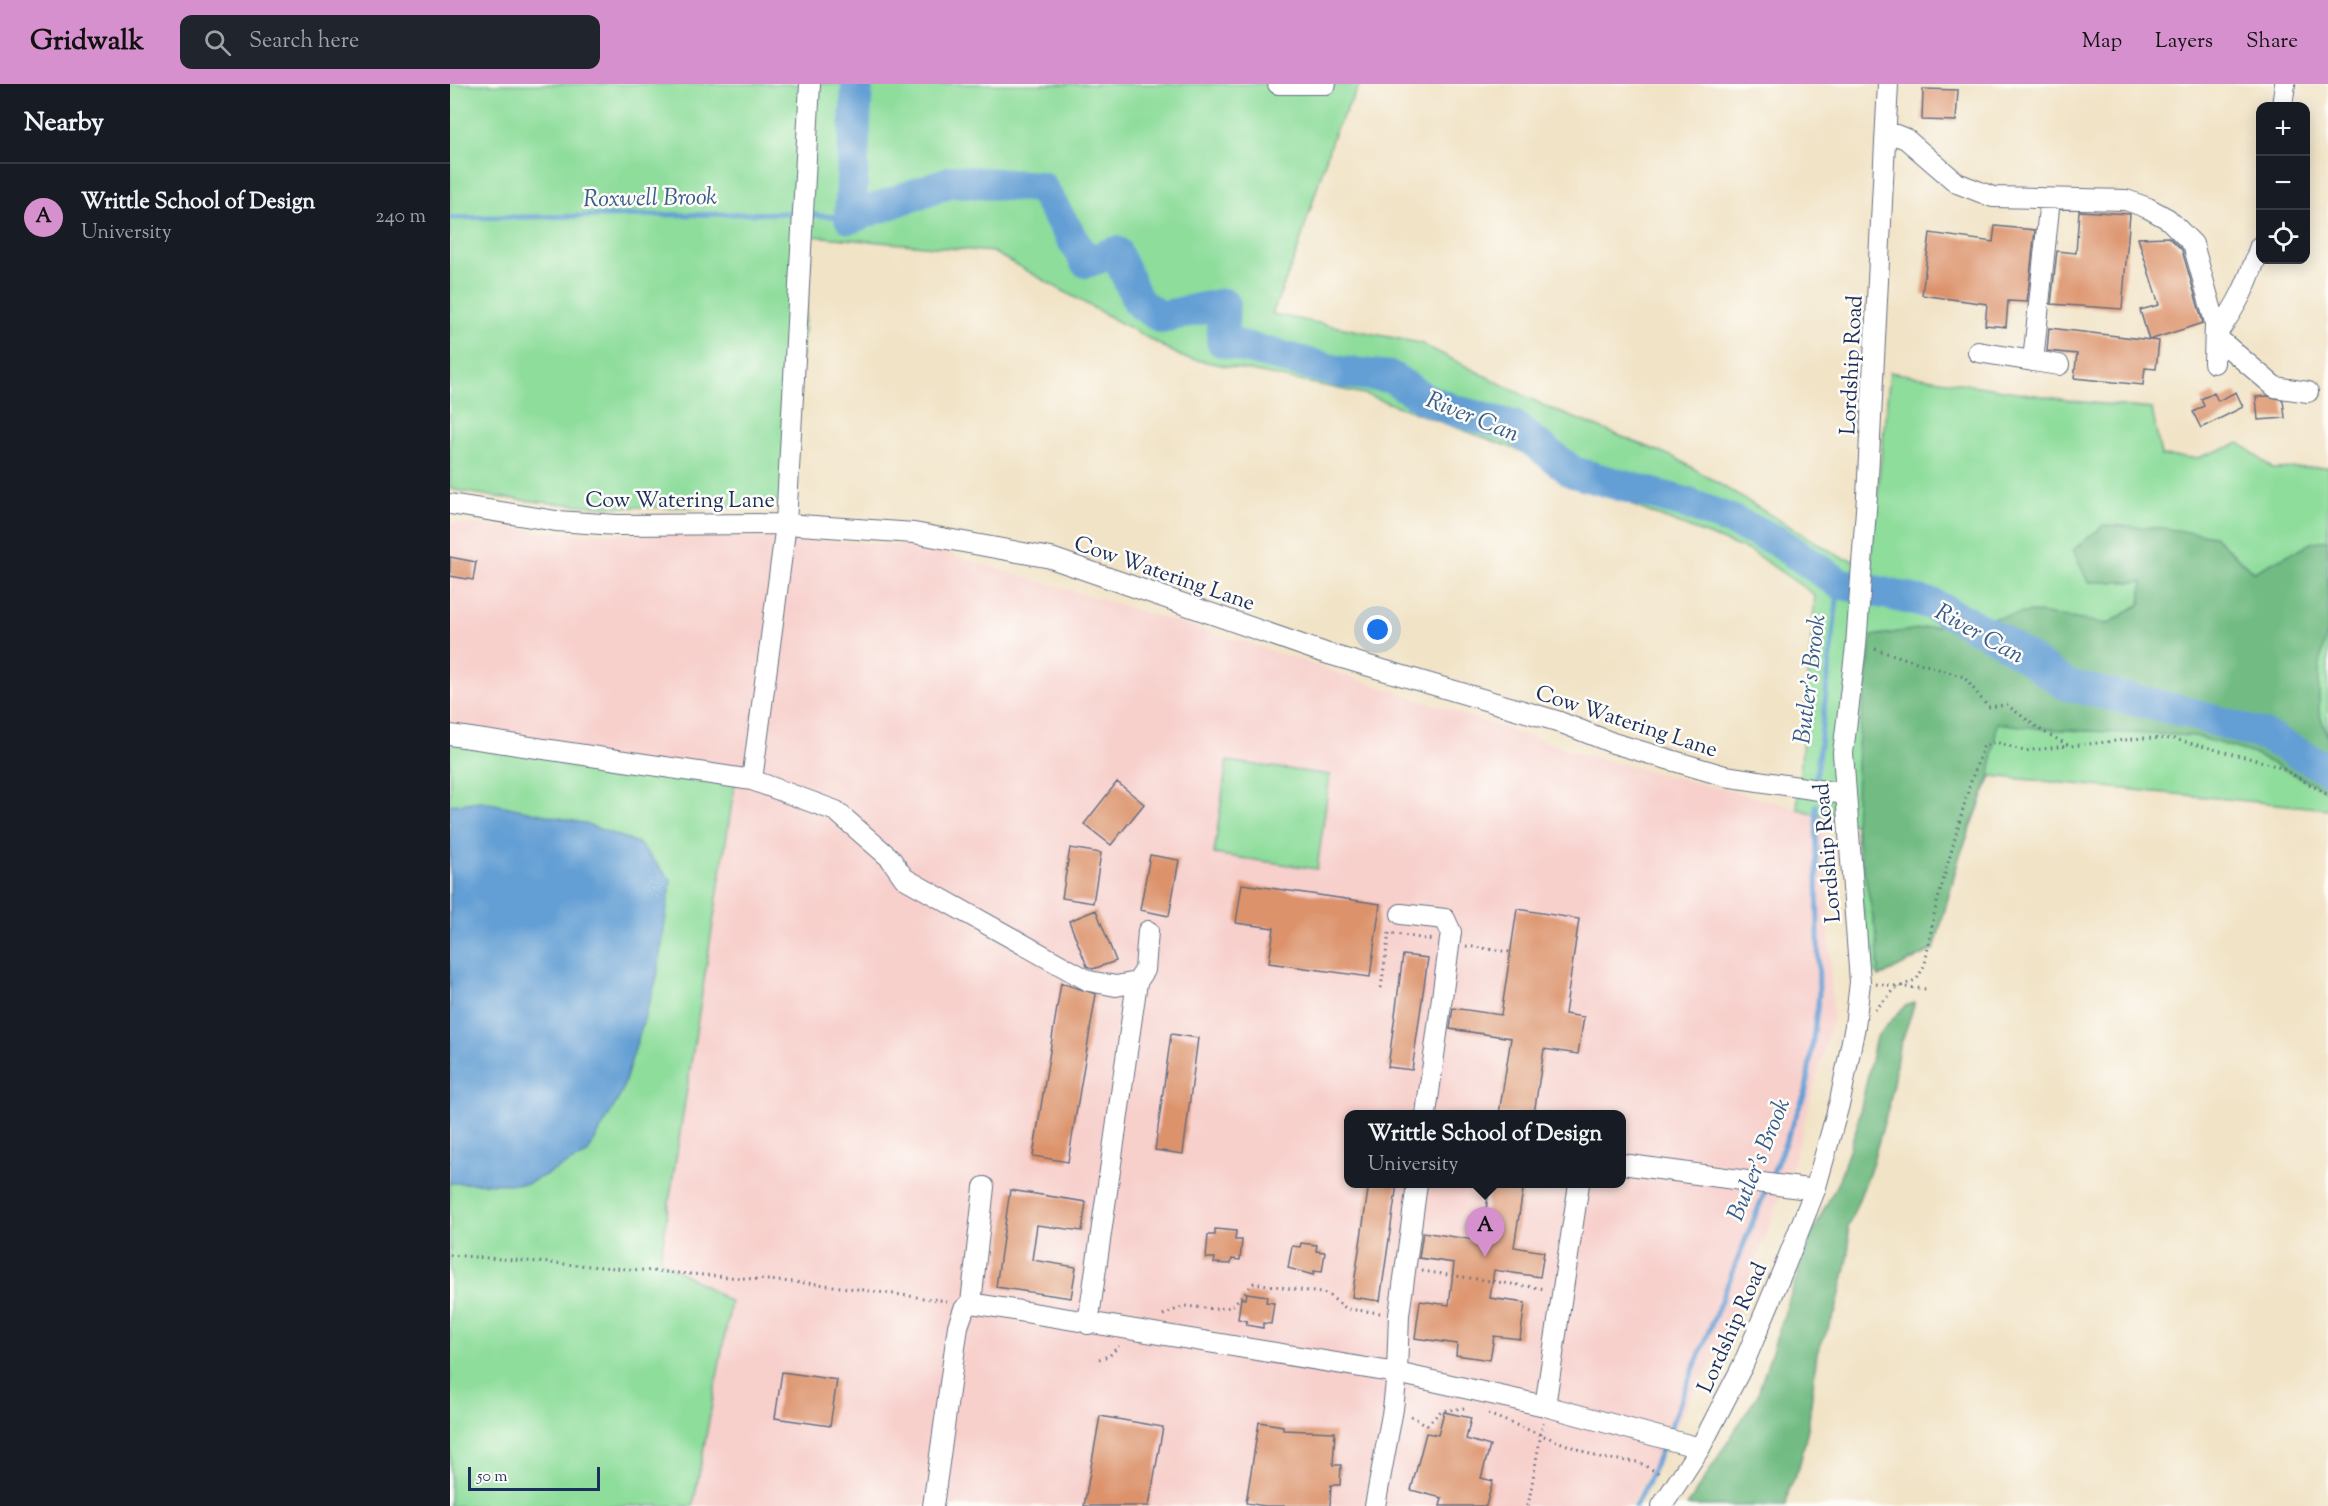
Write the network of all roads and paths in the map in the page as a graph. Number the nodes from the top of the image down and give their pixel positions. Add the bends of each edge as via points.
1 (810, 84) edge
2 (1278, 84) edge
3 (1326, 84) edge
4 (1888, 84) edge
5 (2285, 84) edge
6 (2283, 102) edge
7 (1887, 131) junction
8 (2050, 199) junction
9 (2256, 259) edge
10 (2215, 336) junction
11 (1978, 352) dead end
12 (2033, 361) junction
13 (2214, 363) dead end
14 (2059, 365) dead end
15 (2308, 392) dead end
16 (450, 504) edge
17 (786, 524) junction
18 (1856, 646) junction
19 (450, 735) edge
20 (2070, 746) junction
21 (752, 780) junction
22 (1845, 794) junction
23 (2328, 795) edge
24 (1401, 914) dead end
25 (1148, 932) dead end
26 (1137, 982) junction
27 (1860, 982) junction
28 (1902, 986) junction
29 (1926, 989) dead end
30 (1855, 1026) junction
31 (1427, 1110) edge
32 (1626, 1165) edge
33 (984, 1187) dead end
34 (1416, 1188) edge
35 (1578, 1188) edge
36 (1815, 1190) junction
37 (450, 1255) edge
38 (1406, 1267) junction
39 (1562, 1291) junction
40 (971, 1303) junction
41 (1399, 1315) junction
42 (1161, 1316) dead end
43 (1088, 1324) junction
44 (1133, 1331) junction
45 (1099, 1359) dead end
46 (1397, 1373) junction
47 (1545, 1406) junction
48 (1470, 1408) dead end
49 (1393, 1409) junction
50 (1480, 1411) dead end
51 (1542, 1435) junction
52 (1700, 1449) junction
53 (1659, 1473) dead end
54 (933, 1506) edge
55 (1375, 1506) edge
56 (1528, 1506) edge
57 (1662, 1506) edge

1 - 17 street
2 - 3 street
4 - 7 street, Lordship Road
5 - 6 street
7 - 8 street via 1906,139 1957,183 1993,197
7 - 18 street, Lordship Road
8 - 10 street via 2126,200 2148,208 2179,228 2193,244
8 - 12 street
9 - 10 street via 2248,284
10 - 13 street
10 - 15 street via 2274,387
11 - 12 street
12 - 14 street
16 - 17 street, Cow Watering Lane via 556,521 617,525
17 - 21 street
17 - 22 street, Cow Watering Lane via 914,533 1051,558 1325,653 1725,776
18 - 20 path via 1864,645 1964,677 1988,707 2007,705
18 - 22 street, Lordship Road via 1843,753
19 - 21 street
20 - 23 path via 2143,738 2174,739 2264,762
20 - 28 path via 2024,751 1996,742 1984,745 1935,910 1924,964 1917,979
21 - 26 street via 836,811 890,858 904,878 1089,981 1116,986
22 - 27 street, Lordship Road
24 - 31 street via 1445,919 1452,932
25 - 26 street via 1145,970
26 - 43 street
27 - 28 path
27 - 30 street, Lordship Road
28 - 29 path
28 - 30 path
30 - 36 street, Lordship Road via 1840,1101
32 - 36 street
33 - 40 street
34 - 38 street
35 - 39 street
36 - 52 street, Lordship Road via 1743,1365
37 - 40 path via 818,1284
38 - 39 path
38 - 41 street
39 - 47 street
40 - 43 street
40 - 54 street via 964,1309 958,1326
41 - 42 path via 1347,1310 1328,1294 1254,1283 1231,1306 1184,1306
41 - 46 street
43 - 44 street
44 - 45 path via 1109,1356
44 - 46 street
46 - 47 street
46 - 49 street
47 - 51 path
47 - 52 street
48 - 49 path via 1441,1411 1427,1425
49 - 55 street
50 - 51 path
51 - 53 path via 1600,1458 1638,1462
51 - 56 path
52 - 57 street, Lordship Road

